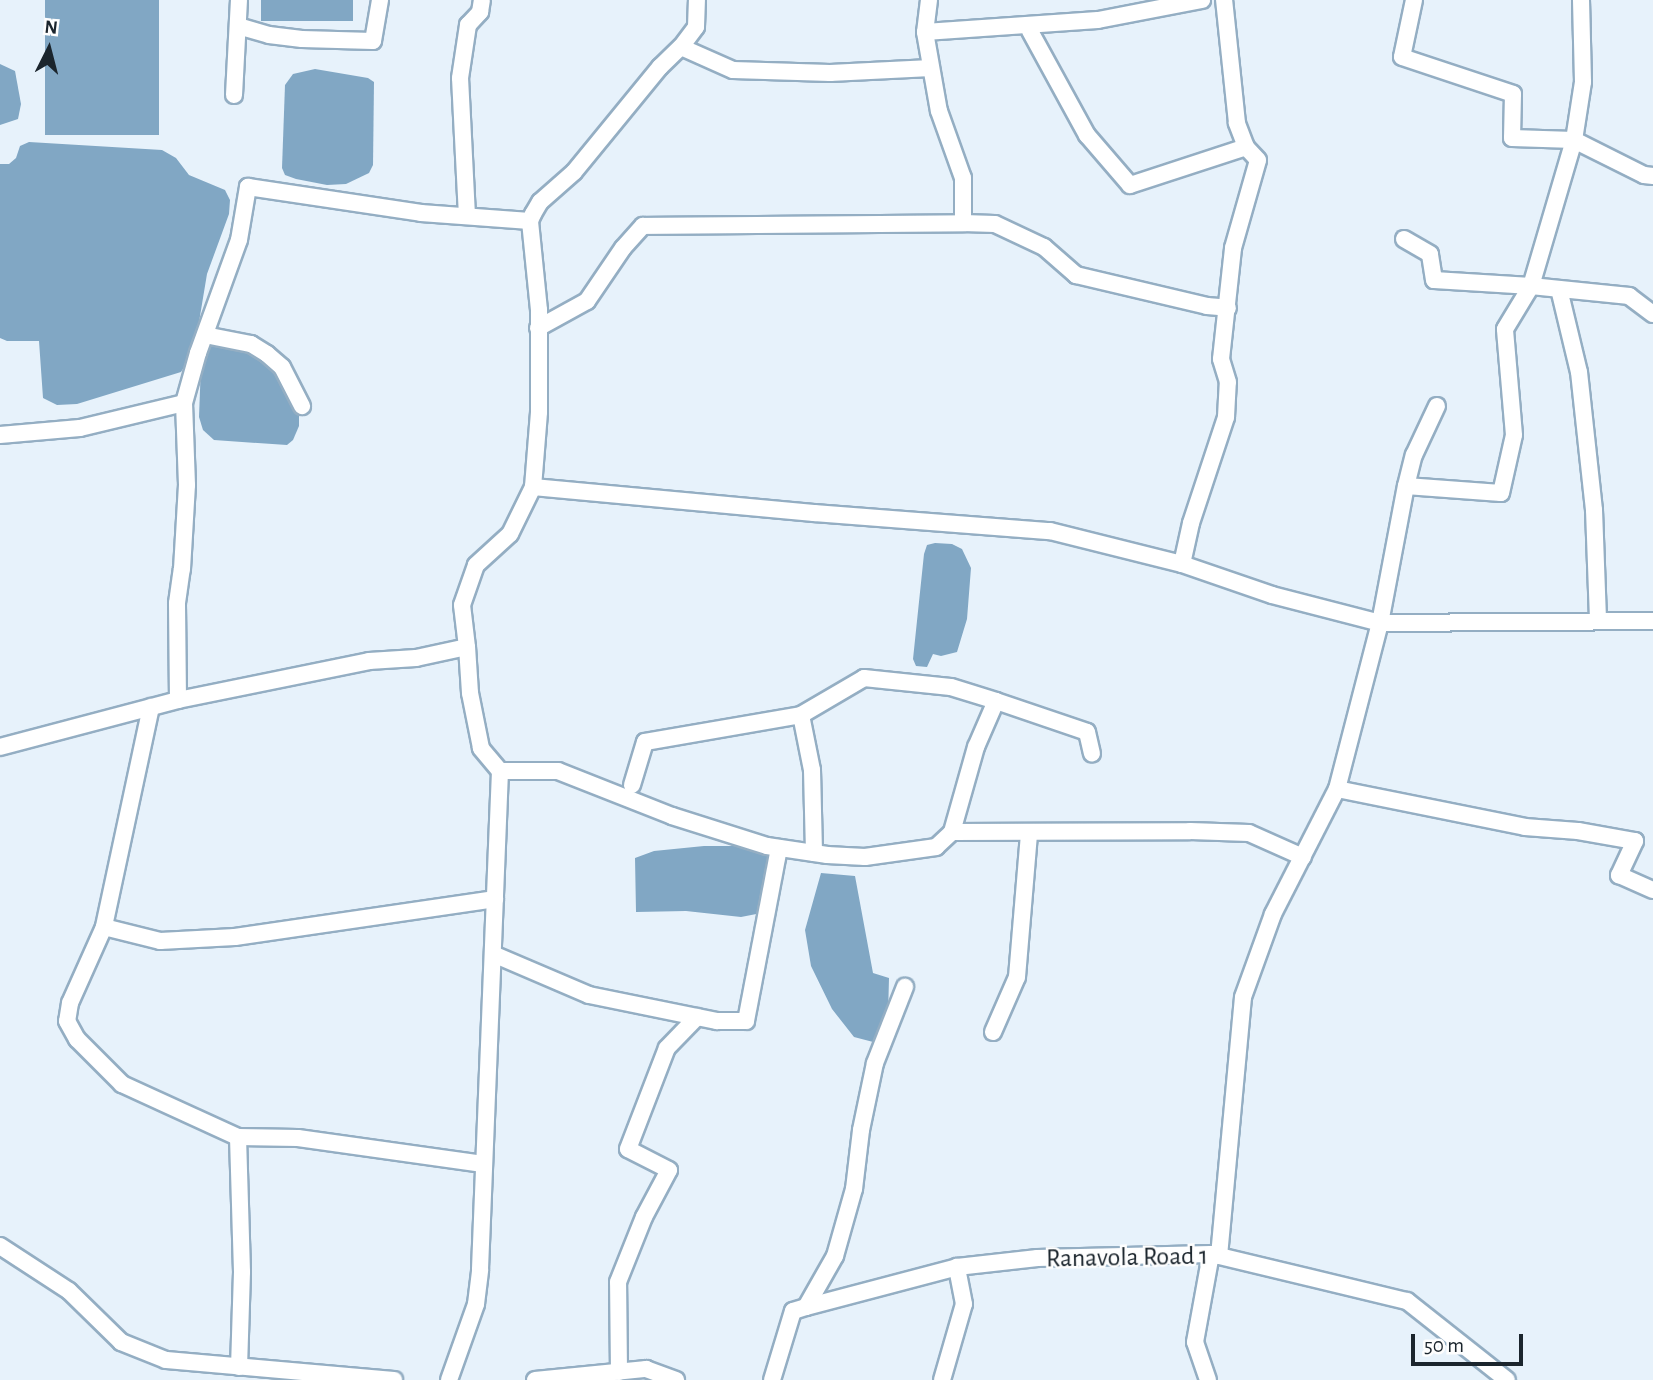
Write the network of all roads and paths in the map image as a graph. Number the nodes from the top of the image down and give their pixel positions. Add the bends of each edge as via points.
1 (239, 0) edge
2 (380, 0) edge
3 (482, 0) edge
4 (697, 0) edge
5 (929, 0) edge
6 (1202, 0) edge
7 (1224, 0) edge
8 (1414, 0) edge
9 (1581, 0) edge
10 (237, 26) junction
11 (1030, 31) dead end
12 (925, 32) junction
13 (681, 47) junction
14 (932, 68) junction
15 (234, 95) dead end
16 (1574, 140) junction
17 (1246, 147) junction
18 (1653, 176) edge
19 (467, 216) junction
20 (530, 221) junction
21 (964, 223) junction
22 (1404, 239) dead end
23 (1531, 286) junction
24 (1559, 289) junction
25 (1228, 309) junction
26 (1653, 313) edge
27 (538, 328) junction
28 (205, 335) junction
29 (184, 403) junction
30 (302, 406) dead end
31 (1437, 407) dead end
32 (0, 435) edge
33 (1406, 486) junction
34 (533, 487) junction
35 (1182, 565) junction
36 (1598, 621) junction
37 (1653, 621) edge
38 (1380, 623) junction
39 (467, 647) junction
40 (178, 700) junction
41 (996, 701) junction
42 (151, 707) junction
43 (801, 715) junction
44 (0, 747) edge
45 (1093, 753) dead end
46 (500, 771) junction
47 (632, 785) dead end
48 (1338, 789) junction
49 (952, 832) junction
50 (1029, 833) junction
51 (779, 848) junction
52 (814, 853) junction
53 (1303, 857) junction
54 (1653, 890) edge
55 (495, 899) junction
56 (104, 927) junction
57 (493, 954) junction
58 (905, 987) dead end
59 (698, 1017) junction
60 (993, 1032) dead end
61 (238, 1137) junction
62 (483, 1164) junction
63 (0, 1246) edge
64 (1215, 1255) junction
65 (957, 1267) junction
66 (806, 1307) junction
67 (239, 1367) junction
68 (619, 1372) junction
69 (394, 1380) edge
70 (449, 1380) edge
71 (535, 1380) edge
72 (556, 1380) edge
73 (676, 1380) edge
74 (772, 1380) edge
75 (942, 1380) edge
76 (1208, 1380) edge
77 (1507, 1380) edge

1 - 10 street
2 - 10 street via 373,41 302,39
3 - 19 street via 480,12 468,24 460,78
4 - 13 street via 696,27
5 - 12 street
6 - 12 street via 1098,20
7 - 17 street via 1233,101
8 - 16 street via 1402,57 1513,94 1512,138
9 - 16 street via 1583,82
10 - 15 street
11 - 17 street via 1087,135 1130,185
12 - 14 street
13 - 14 street via 733,70 830,73
13 - 20 street via 574,172 540,202
14 - 21 street via 939,111 963,178
16 - 18 street
16 - 23 street
17 - 25 street via 1258,160 1233,248
19 - 20 street
19 - 28 street via 248,187 239,240
20 - 27 street
21 - 25 street via 995,224 1044,247 1076,275
21 - 27 street via 643,226 587,301
22 - 23 street via 1430,254 1434,280
23 - 24 street
23 - 33 street via 1505,329 1514,435 1501,493
24 - 26 street via 1629,296
24 - 36 street via 1579,372 1594,510
25 - 35 street via 1221,359 1228,382 1226,417
27 - 34 street via 539,412
28 - 29 street
28 - 30 street via 251,344 267,354 282,367
29 - 32 street via 80,428
29 - 40 street via 187,485 177,603
31 - 33 street via 1414,454
33 - 38 street
34 - 35 street via 1050,531
34 - 39 street via 510,534 476,565 462,605
35 - 38 street
36 - 37 street
36 - 38 street
38 - 48 street
39 - 40 street via 416,658 369,661
39 - 46 street via 481,748
40 - 42 street
41 - 43 street via 951,687 864,678
41 - 45 street via 1087,732
41 - 49 street via 976,747
42 - 44 street
42 - 56 street
43 - 47 street via 645,742
43 - 52 street via 812,770
46 - 51 street via 558,771 672,816
46 - 55 street
48 - 53 street
48 - 54 street via 1525,827 1635,841 1619,875
49 - 50 street
49 - 52 street via 936,847 865,857
50 - 53 street via 1249,834
50 - 60 street via 1017,977
51 - 52 street
51 - 59 street via 746,1021
53 - 64 street via 1273,914 1244,997
55 - 56 street via 235,937 160,941
55 - 57 street
56 - 61 street via 70,1003 67,1021 77,1039 122,1084
57 - 59 street via 589,995
57 - 62 street
58 - 66 street via 875,1063 854,1189 835,1256
59 - 68 street via 667,1048 628,1149 669,1170 618,1282
61 - 62 street via 298,1138
61 - 67 street
62 - 70 street via 476,1304
63 - 67 street via 69,1291 121,1342 166,1360
64 - 65 street, Ranavola Road 1 via 1037,1258
64 - 76 street via 1195,1342
64 - 77 street, Ranavola Road 1 via 1407,1301
65 - 66 street, Ranavola Road 1
65 - 75 street via 964,1304
66 - 74 street via 793,1311
67 - 69 street
68 - 72 street
68 - 73 street via 646,1369
71 - 72 street

